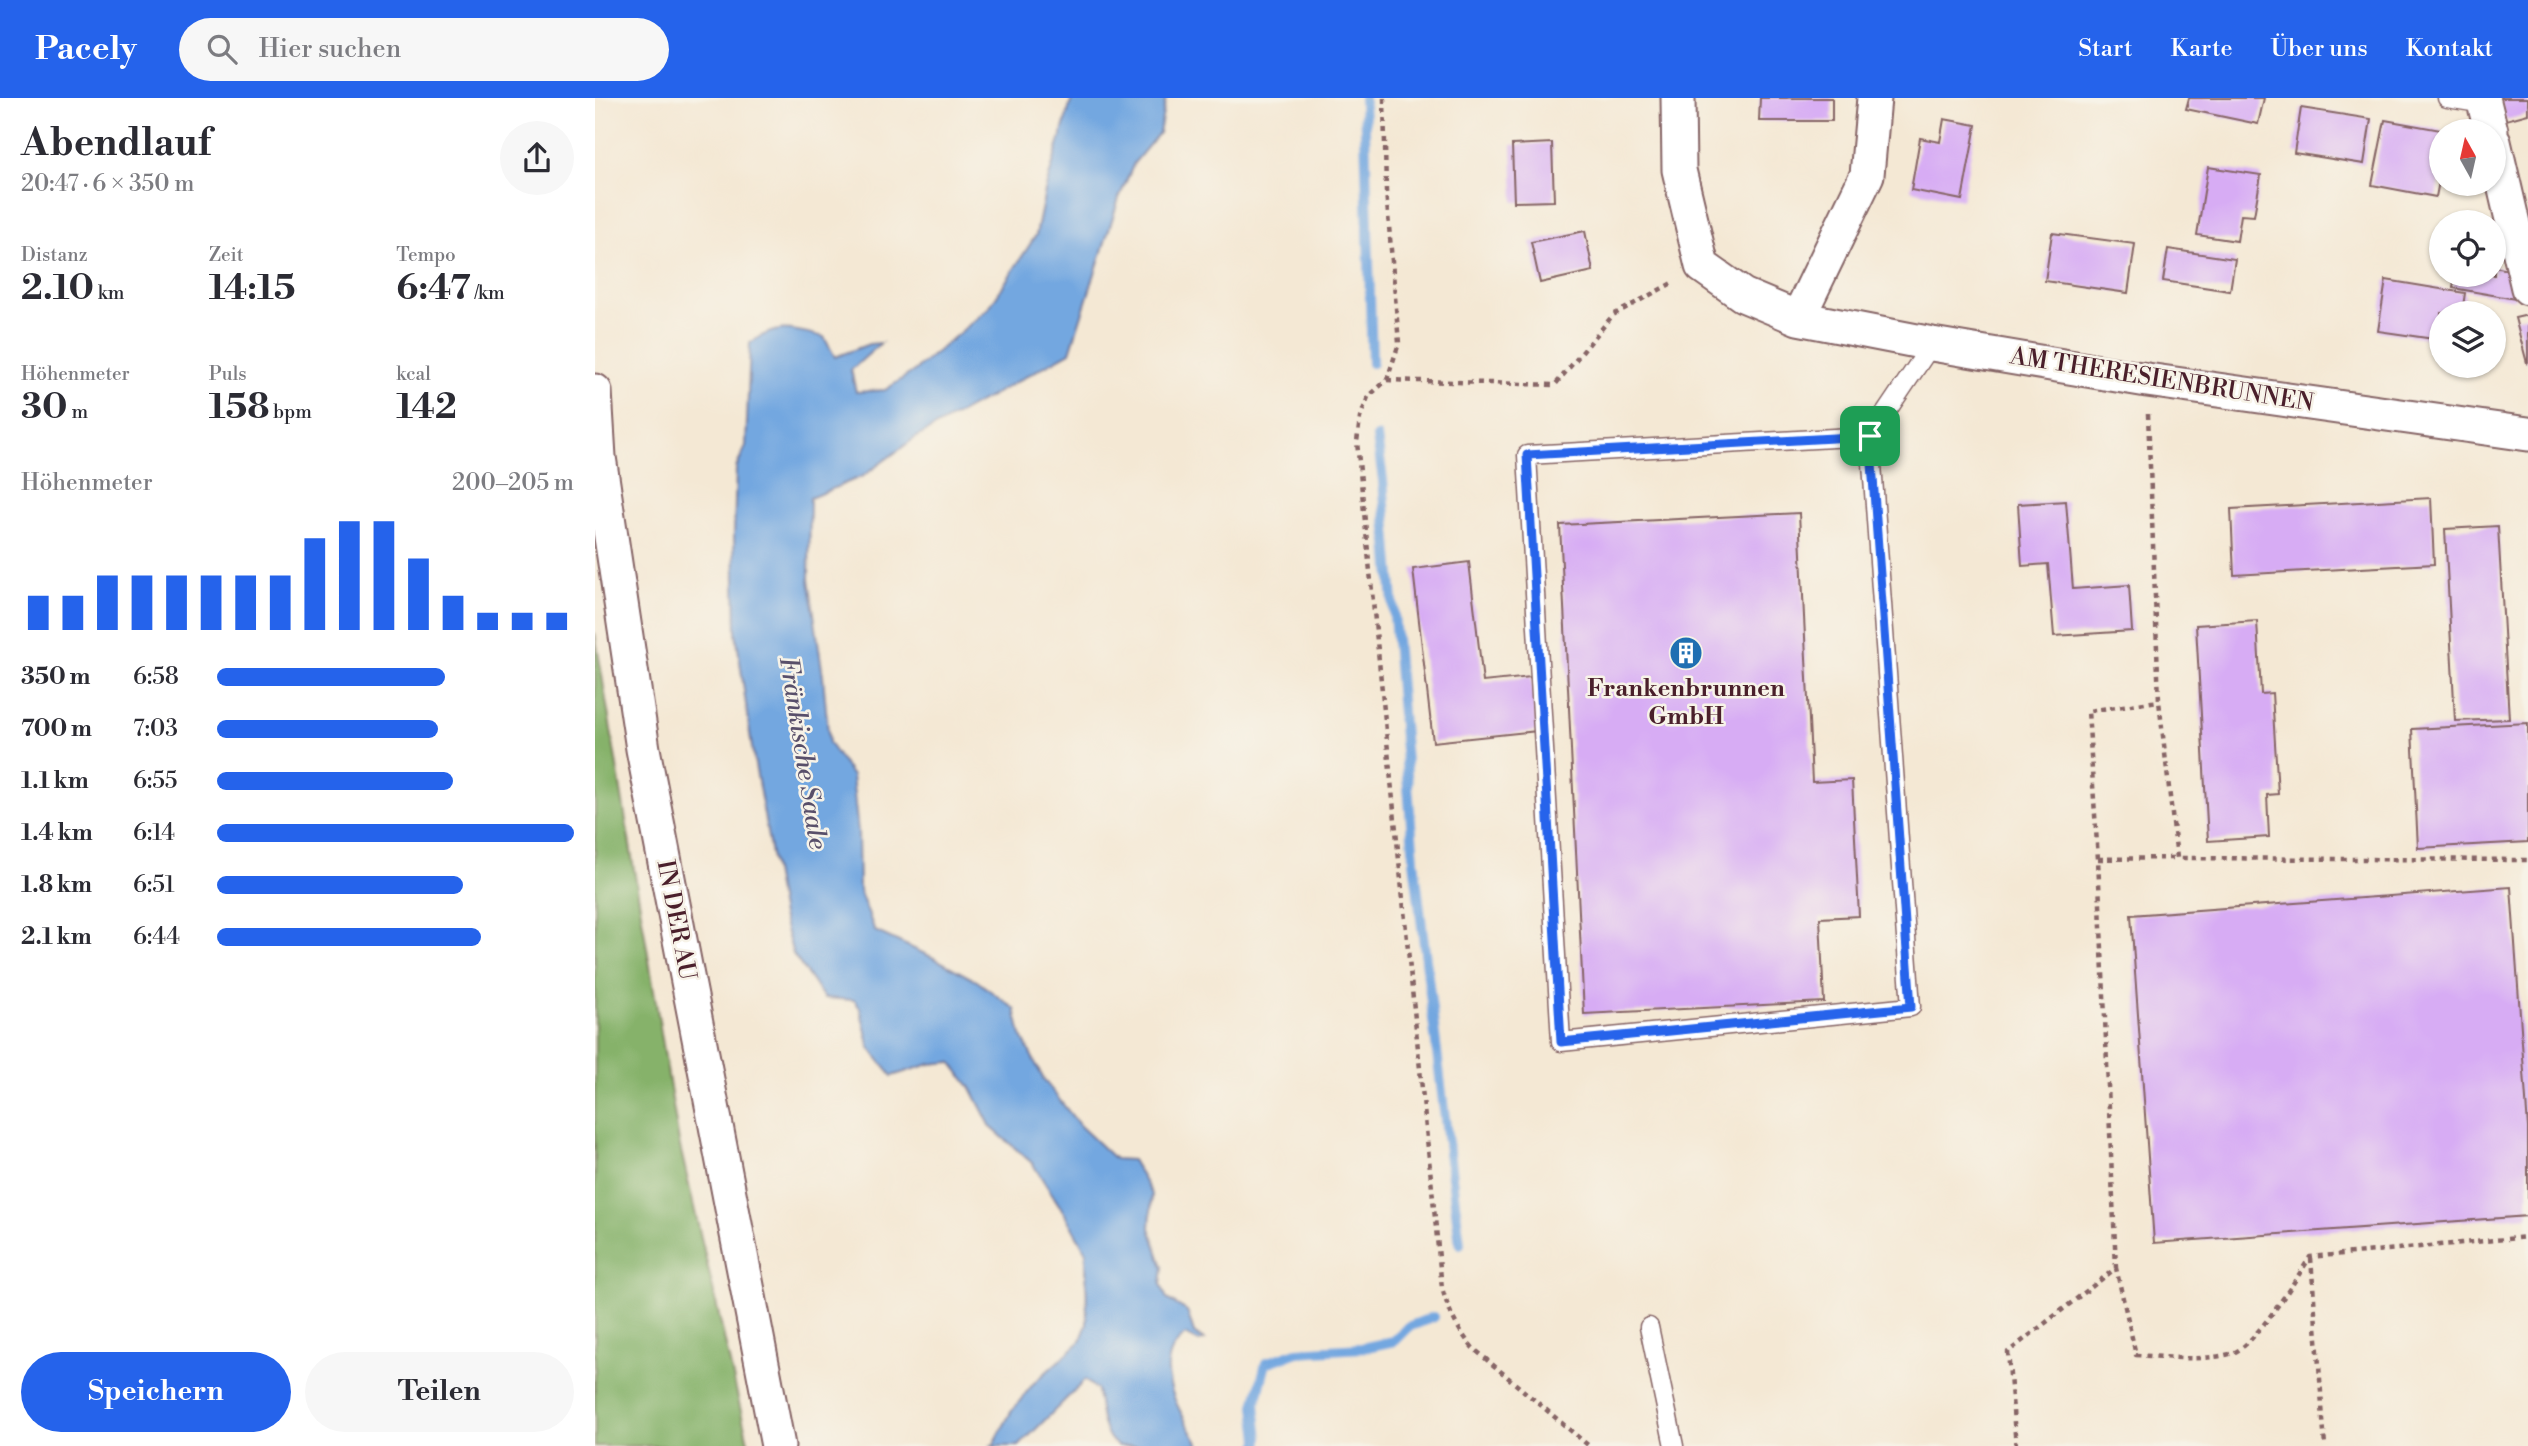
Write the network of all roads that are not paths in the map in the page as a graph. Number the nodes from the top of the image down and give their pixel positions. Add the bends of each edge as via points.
1 (1678, 98) edge
2 (1874, 98) edge
3 (2447, 98) edge
4 (2486, 111) edge
5 (2506, 194) edge
6 (2528, 288) edge
7 (1798, 318) junction
8 (1931, 344) junction
9 (595, 391) edge
10 (2528, 434) edge
11 (1870, 436) junction
12 (1649, 1327) dead end
13 (778, 1446) edge
14 (1674, 1446) edge

1 - 7 street, AM THERESIENBRUNNEN via 1679,170 1702,266 1743,295
2 - 7 street via 1867,175
3 - 4 lane
5 - 6 street
7 - 8 street, AM THERESIENBRUNNEN
8 - 10 street, AM THERESIENBRUNNEN
8 - 11 lane
9 - 13 street, IN DER AU via 599,457 643,749
11 - 11 lane via 1911,1007 1561,1042 1527,455
12 - 14 lane

